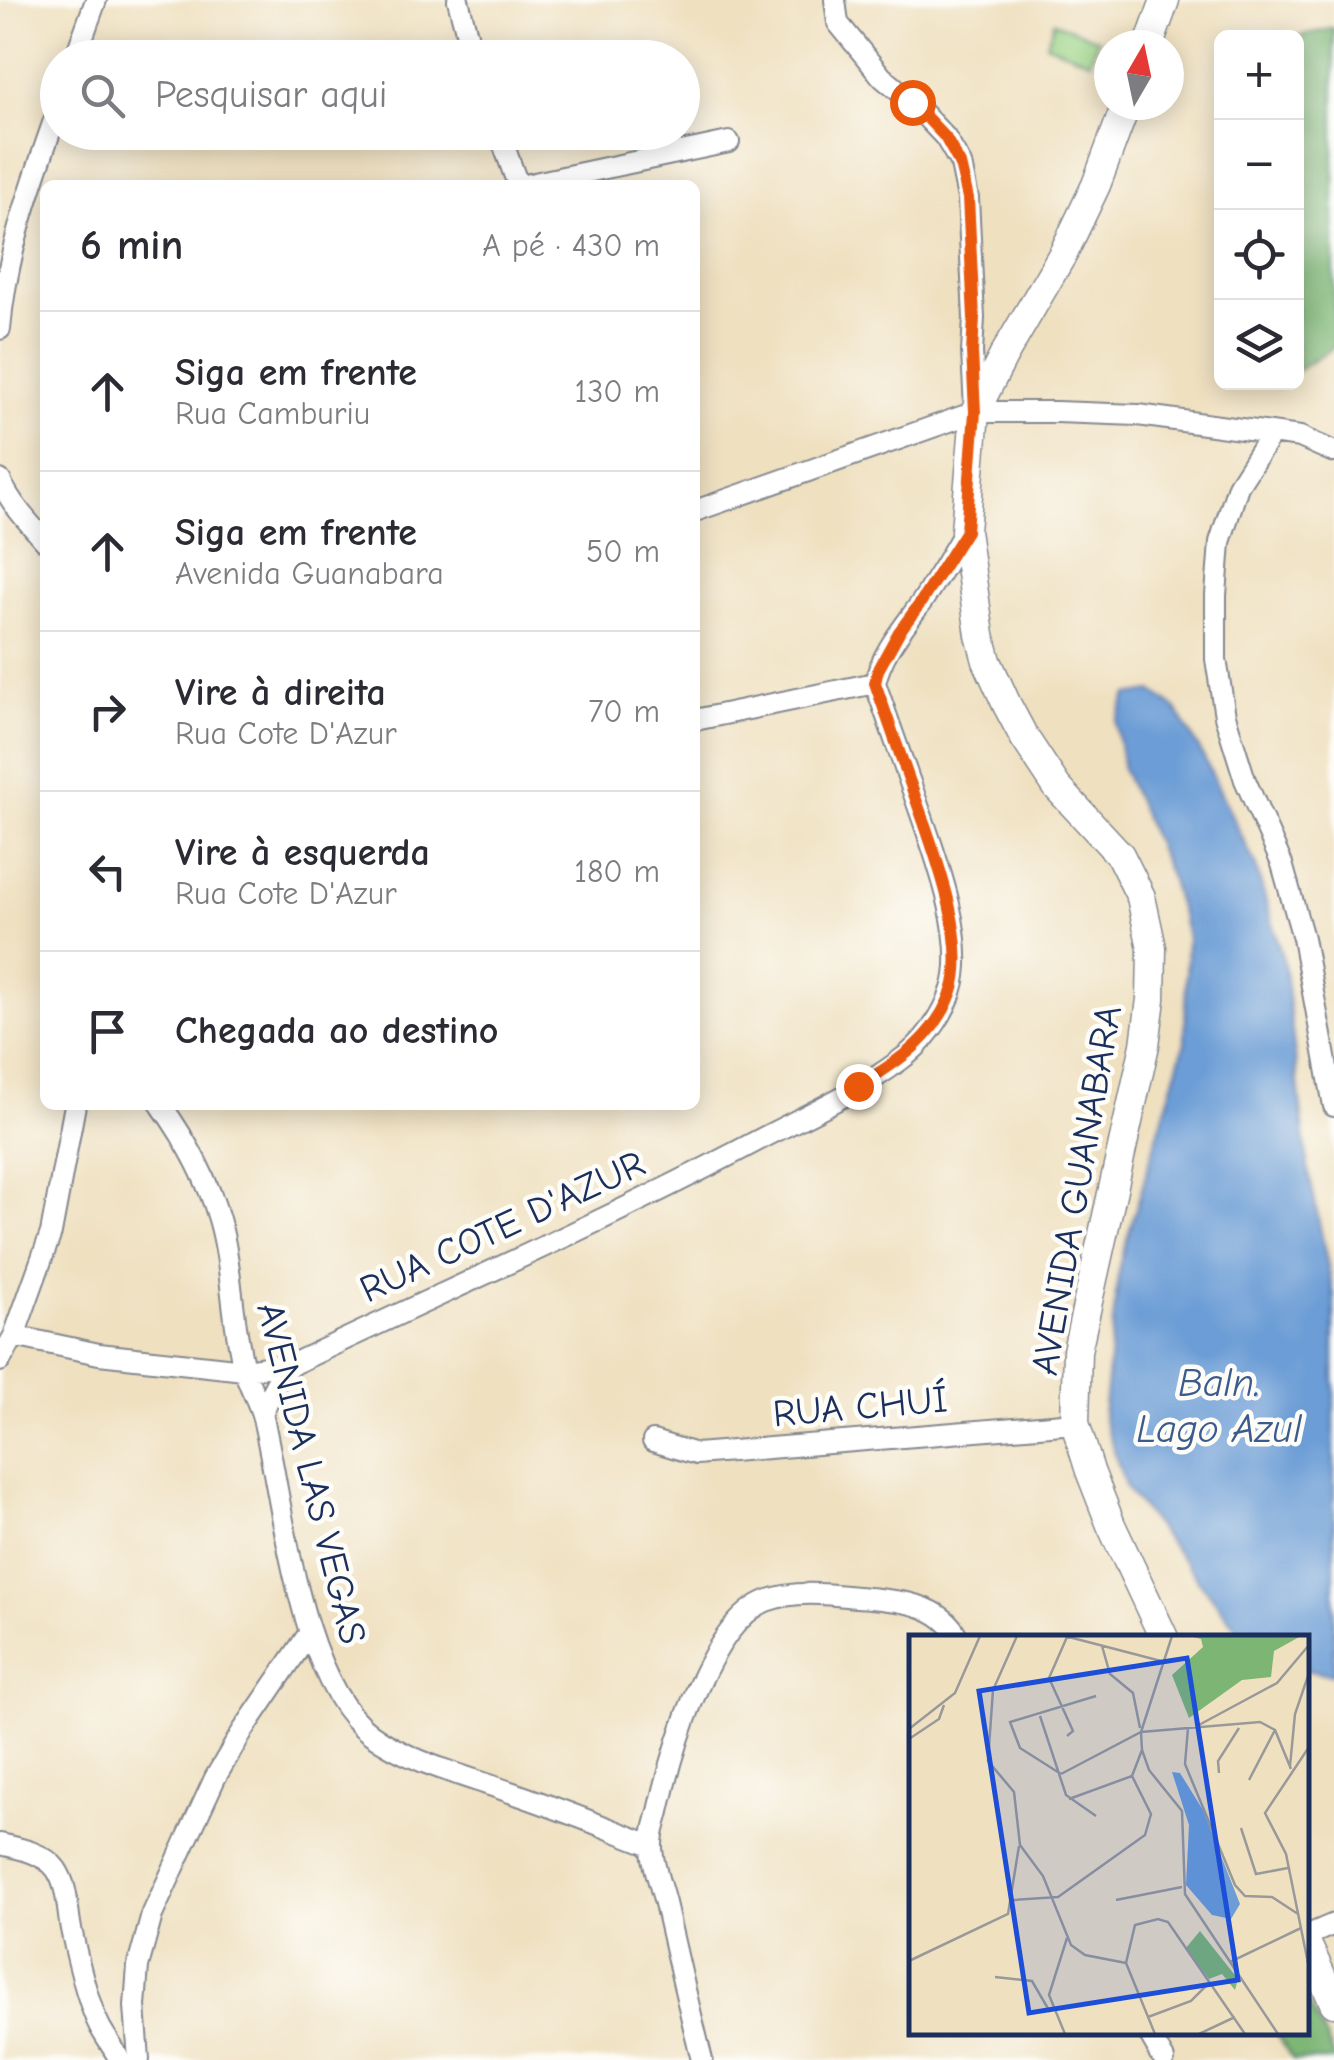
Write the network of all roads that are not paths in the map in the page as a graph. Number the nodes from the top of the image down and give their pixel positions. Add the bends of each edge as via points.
1 (96, 0) edge
2 (458, 0) edge
3 (835, 0) edge
4 (1164, 0) edge
5 (1154, 30) edge
6 (82, 40) edge
7 (468, 40) edge
8 (1120, 120) edge
9 (729, 142) dead end
10 (700, 148) edge
11 (44, 150) edge
12 (506, 150) edge
13 (690, 150) edge
14 (520, 180) edge
15 (546, 180) edge
16 (0, 328) edge
17 (975, 412) junction
18 (1272, 433) junction
19 (1334, 434) edge
20 (1300, 437) junction
21 (1334, 452) edge
22 (0, 480) edge
23 (700, 509) edge
24 (966, 531) junction
25 (40, 536) edge
26 (875, 683) junction
27 (700, 719) edge
28 (1334, 1106) edge
29 (74, 1110) edge
30 (164, 1110) edge
31 (14, 1336) junction
32 (0, 1360) edge
33 (295, 1363) junction
34 (244, 1370) junction
35 (262, 1414) junction
36 (1076, 1423) junction
37 (652, 1441) dead end
38 (310, 1632) junction
39 (957, 1635) edge
40 (1163, 1635) edge
41 (0, 1844) edge
42 (652, 1845) junction
43 (1334, 1924) edge
44 (1309, 1937) edge
45 (1309, 1946) edge
46 (1334, 2002) edge
47 (120, 2060) edge
48 (139, 2060) edge
49 (702, 2060) edge

1 - 6 street
2 - 7 street
3 - 17 street via 838,23 945,137 960,164 968,198
4 - 5 street
8 - 17 street, AVENIDA GUANABARA via 1064,252
9 - 10 street
11 - 16 street via 14,241
12 - 14 street
13 - 15 street
17 - 18 street via 1138,415
17 - 23 street
17 - 24 street, AVENIDA GUANABARA
18 - 20 street
18 - 28 street via 1238,486 1220,542 1216,659 1225,716 1303,938
19 - 20 street
20 - 21 street
22 - 25 street
24 - 26 street via 899,632
24 - 36 street, AVENIDA GUANABARA via 987,661 1057,787 1120,855 1140,896 1152,948 1146,1046 1077,1351
26 - 27 street
26 - 33 street, RUA COTE D'AZUR via 930,841 954,934 952,991 924,1038 872,1078 698,1172
29 - 31 street via 51,1233
30 - 34 street, AVENIDA LAS VEGAS via 199,1165 220,1220
31 - 32 street
31 - 34 street, RUA COTE D'AZUR via 99,1354
33 - 34 street, RUA COTE D'AZUR
33 - 35 street
34 - 35 street, AVENIDA LAS VEGAS
35 - 38 street, AVENIDA LAS VEGAS
36 - 37 street, RUA CHUÍ via 696,1454
36 - 40 street, AVENIDA GUANABARA via 1111,1526
38 - 42 street, AVENIDA LAS VEGAS via 346,1709 402,1754
38 - 48 street via 215,1778 152,1914 138,1966
39 - 42 street via 936,1614 894,1600 830,1594 764,1602 723,1639 700,1681
41 - 47 street via 33,1853 57,1870 99,2026
42 - 49 street
43 - 44 street
45 - 46 street

